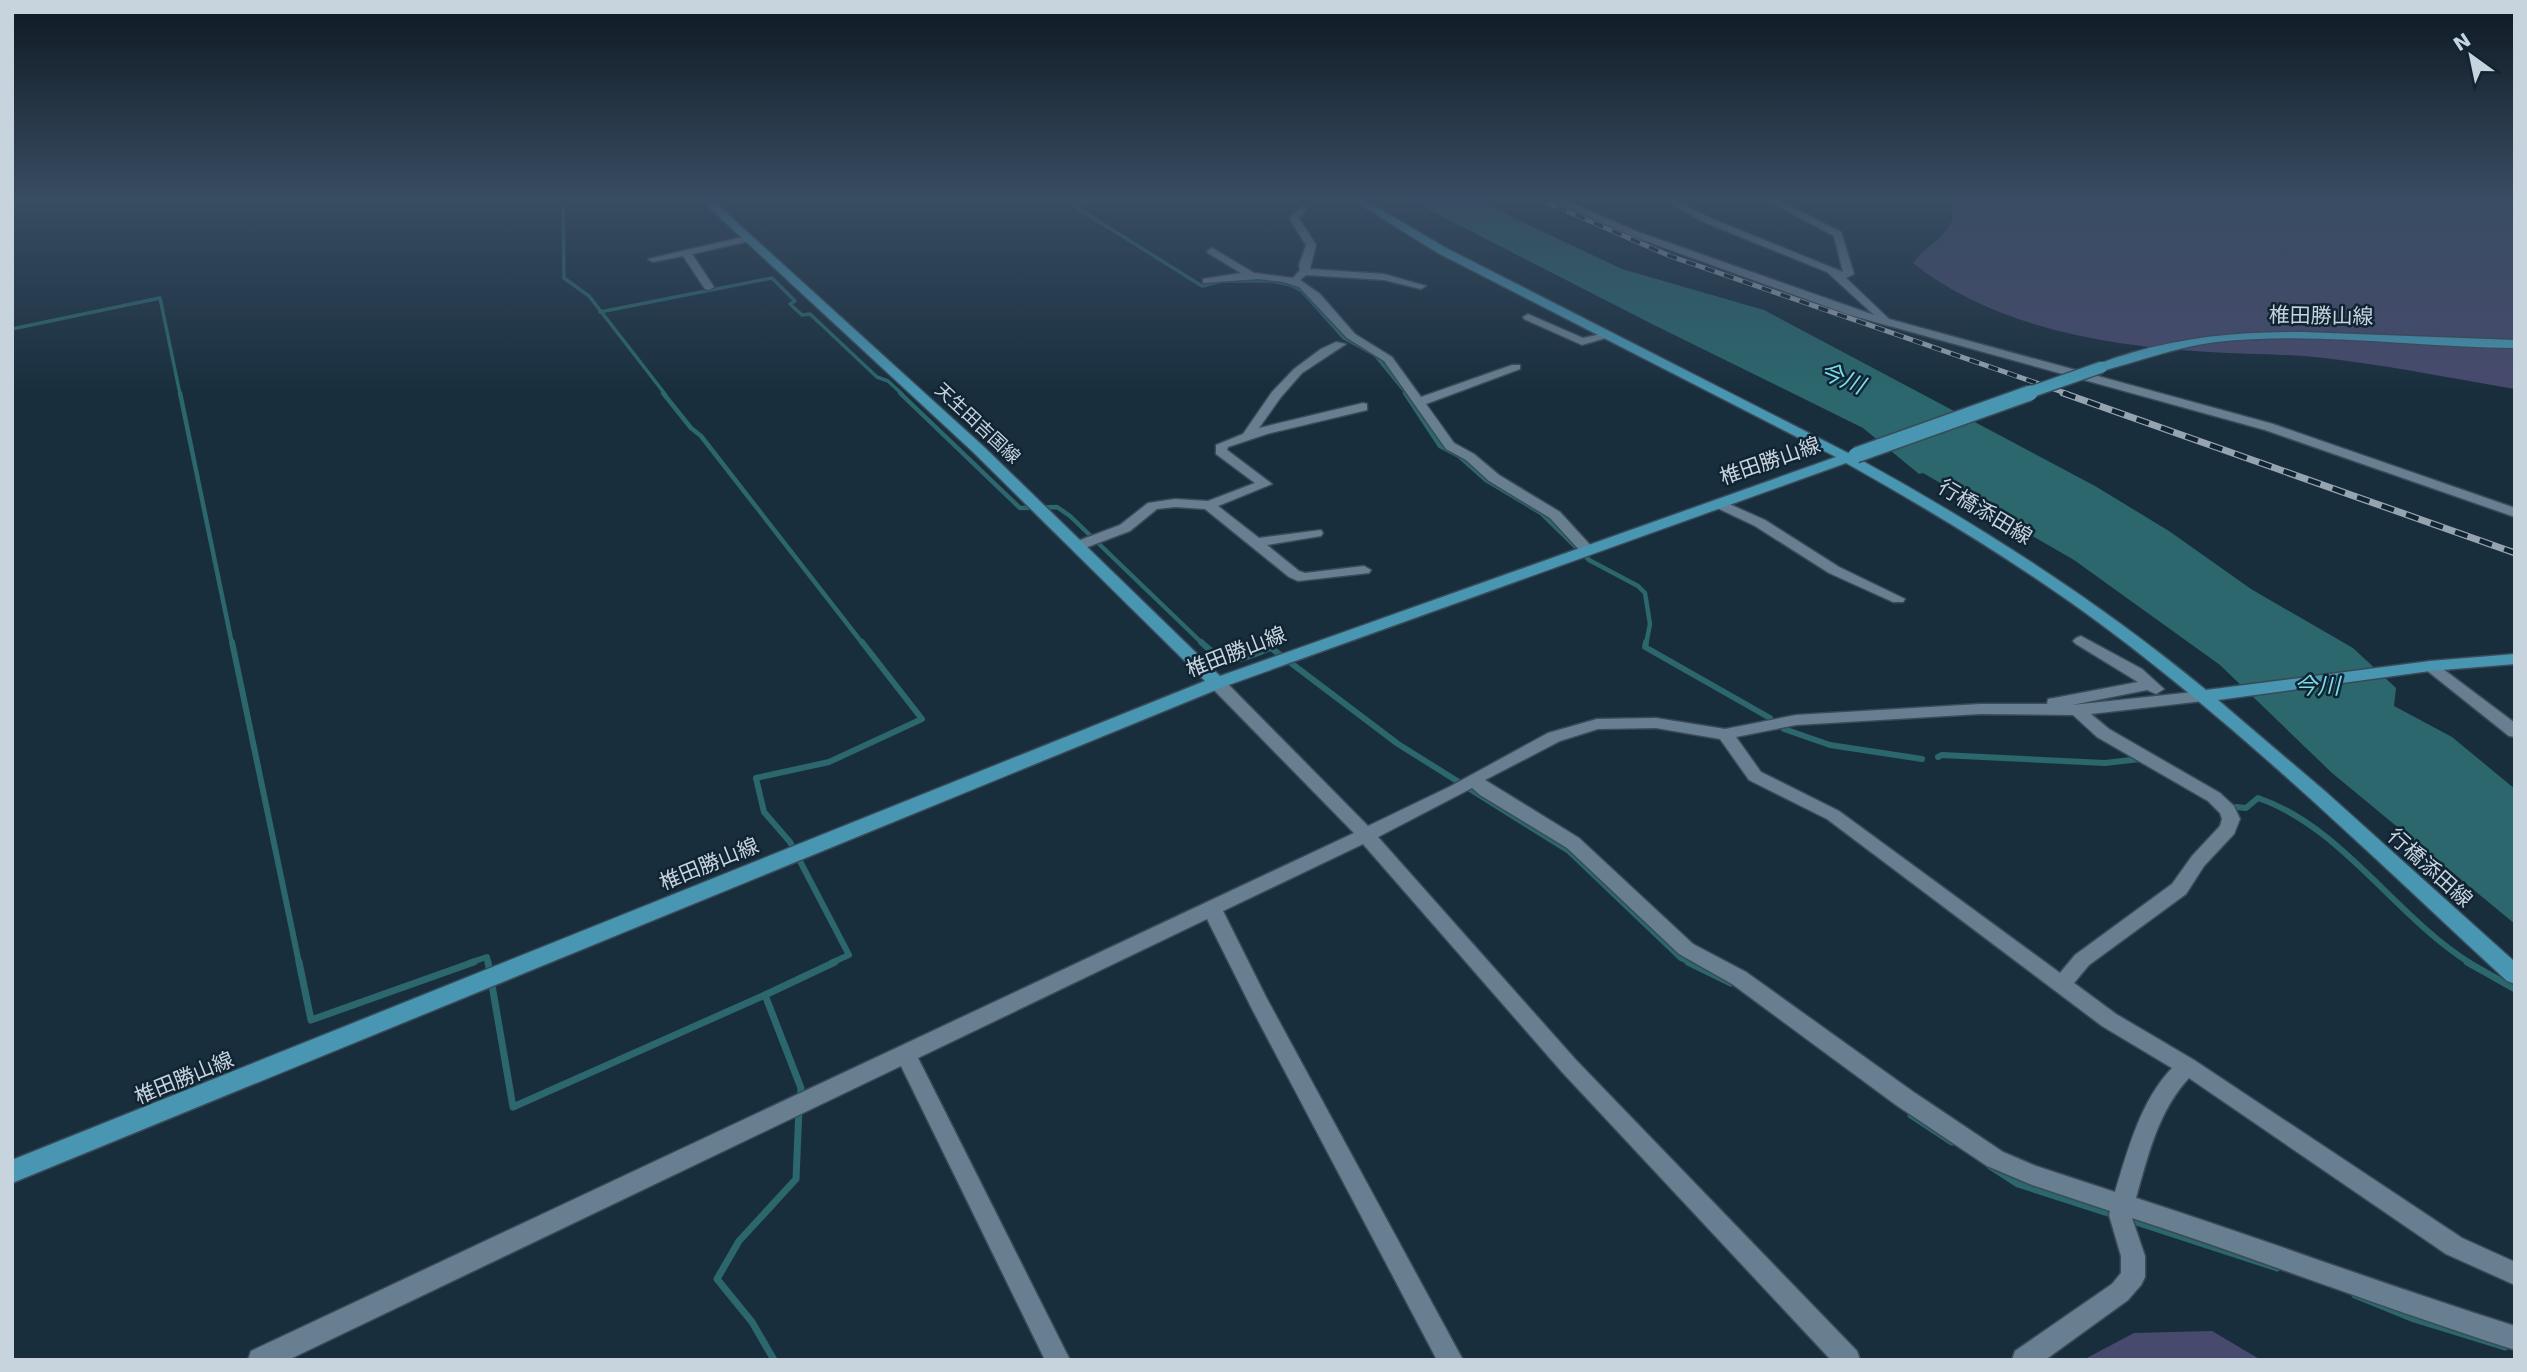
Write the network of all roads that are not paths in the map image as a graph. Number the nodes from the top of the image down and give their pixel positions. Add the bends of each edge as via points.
1 (694, 263) edge
2 (774, 263) edge
3 (1231, 263) edge
4 (1305, 263) edge
5 (1471, 263) edge
6 (1715, 263) edge
7 (1815, 263) edge
8 (1843, 263) edge
9 (1304, 272) junction
10 (1840, 276) junction
11 (1255, 278) junction
12 (1207, 281) dead end
13 (1294, 281) junction
14 (1421, 286) dead end
15 (709, 287) dead end
16 (1528, 317) dead end
17 (1885, 321) junction
18 (1610, 335) junction
19 (1340, 344) dead end
20 (2515, 344) edge
21 (1516, 367) dead end
22 (1420, 402) junction
23 (1363, 407) dead end
24 (1248, 436) junction
25 (1852, 456) junction
26 (1718, 503) junction
27 (1209, 505) junction
28 (2515, 513) edge
29 (1316, 533) dead end
30 (1256, 543) junction
31 (1080, 545) junction
32 (1587, 550) junction
33 (1364, 570) dead end
34 (1898, 599) dead end
35 (2081, 641) dead end
36 (2515, 659) edge
37 (2430, 666) junction
38 (1217, 683) junction
39 (2151, 684) junction
40 (2210, 695) junction
41 (2167, 700) junction
42 (2029, 707) junction
43 (2077, 710) junction
44 (2515, 732) edge
45 (1725, 734) junction
46 (1473, 779) junction
47 (1366, 835) junction
48 (1212, 909) junction
49 (2515, 975) edge
50 (2061, 985) junction
51 (905, 1053) junction
52 (2187, 1066) junction
53 (12, 1172) edge
54 (2124, 1204) junction
55 (2515, 1274) edge
56 (2515, 1338) edge
57 (261, 1360) edge
58 (1058, 1360) edge
59 (1451, 1360) edge
60 (1848, 1360) edge
61 (2024, 1360) edge

1 - 15 street
2 - 31 main road, 天生田吉国線
3 - 11 street
4 - 9 street
5 - 18 main road, 行橋添田線
6 - 17 street
7 - 10 street
8 - 10 street via 1849,274
9 - 13 street
9 - 14 street via 1384,277
10 - 17 street
11 - 12 street
11 - 13 street
13 - 22 street via 1313,293 1350,335 1378,350
16 - 18 street via 1582,342
17 - 28 street via 2269,427
18 - 25 main road, 行橋添田線
19 - 24 street via 1301,366
20 - 25 main road, 椎田勝山線, bridge via 2231,337 2150,350
21 - 22 street
22 - 32 street via 1450,446 1555,515
23 - 24 street
24 - 27 street via 1222,445 1220,451 1265,484
25 - 26 main road, 椎田勝山線
25 - 40 main road, 行橋添田線 via 2021,560
26 - 32 main road, 椎田勝山線
26 - 34 street via 1760,523 1834,570
27 - 30 street
27 - 31 street via 1153,506 1125,527
29 - 30 street
30 - 33 street via 1303,579
31 - 38 main road, 天生田吉国線
32 - 38 main road, 椎田勝山線
35 - 39 street
36 - 37 main road
37 - 40 main road
37 - 44 street
38 - 47 street
38 - 53 main road, 椎田勝山線
39 - 41 street
39 - 42 street
40 - 41 street
40 - 49 main road, 行橋添田線
41 - 43 street
42 - 43 street
42 - 45 street via 1796,720
43 - 50 street via 2103,733 2214,797 2231,819 2228,829 2179,889 2082,960
45 - 46 street via 1656,723 1597,724 1554,737
45 - 50 street via 1755,776 1833,815
46 - 47 street
46 - 54 street via 1573,843 1686,949 1739,978 1994,1159
47 - 48 street
47 - 60 street via 1569,1066
48 - 51 street
48 - 59 street
50 - 52 street
51 - 57 street
51 - 58 street
52 - 54 street via 2164,1090 2138,1151
52 - 55 street via 2455,1246
54 - 56 street
54 - 61 street via 2120,1215 2133,1256 2133,1277 2120,1292

